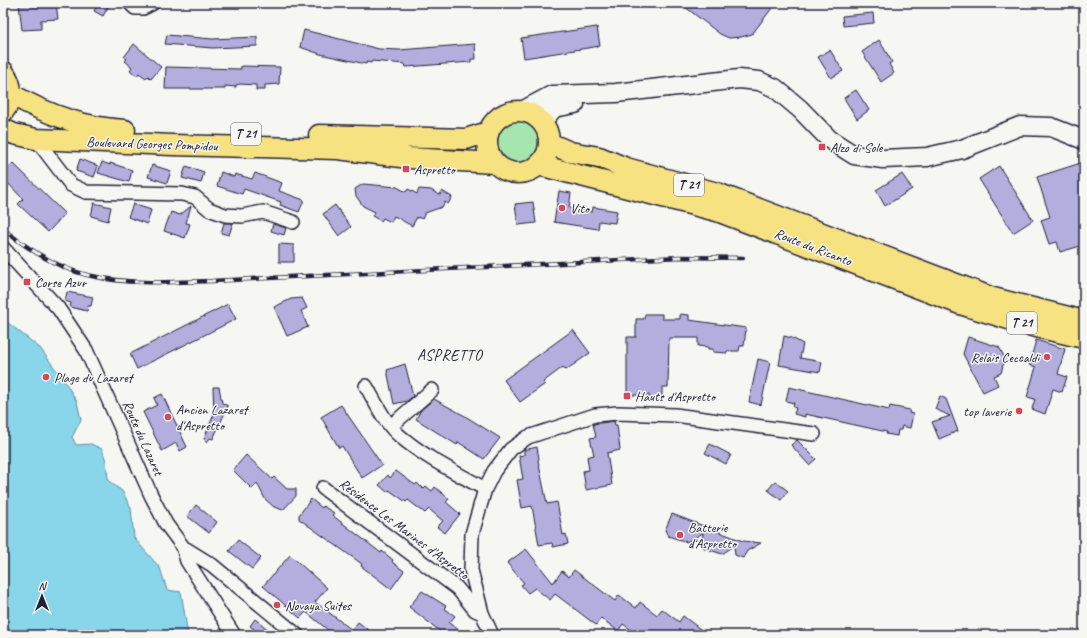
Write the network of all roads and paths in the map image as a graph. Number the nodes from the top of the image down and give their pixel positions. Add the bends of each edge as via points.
1 (130, 3) edge
2 (153, 3) edge
3 (3, 71) edge
4 (616, 93) junction
5 (11, 94) junction
6 (522, 111) junction
7 (3, 112) edge
8 (542, 122) junction
9 (3, 129) edge
10 (488, 132) junction
11 (36, 139) junction
12 (1084, 140) edge
13 (550, 143) junction
14 (494, 163) junction
15 (539, 165) junction
16 (293, 222) dead end
17 (3, 248) edge
18 (1084, 321) edge
19 (1084, 338) edge
20 (366, 386) dead end
21 (432, 390) dead end
22 (390, 426) junction
23 (814, 434) dead end
24 (323, 488) dead end
25 (485, 489) junction
26 (183, 547) junction
27 (482, 613) junction
28 (234, 635) edge
29 (297, 635) edge
30 (492, 635) edge

1 - 2 street via 135,8 143,8
3 - 5 main road via 8,78
4 - 6 main road via 552,95
4 - 8 main road via 592,103 554,108
4 - 12 main road via 739,79 759,81 775,88 830,139 854,155 883,159 926,157 962,149 1020,126 1050,127
5 - 7 main road via 10,102
5 - 10 main road, Boulevard Georges Pompidou / T 21 via 45,112 100,129 172,133 466,139
6 - 8 main road via 530,113
6 - 10 main road via 505,113
8 - 13 main road via 548,132
9 - 11 main road, Boulevard Georges Pompidou / T 21
10 - 14 main road via 488,154
11 - 14 main road, Boulevard Georges Pompidou / T 21 via 338,149 409,158
11 - 16 street via 71,185 86,192 182,194 195,197 209,209 225,215 242,216 263,212
13 - 15 main road via 547,155
13 - 18 main road, Route du Ricanto / T 21 via 570,152 599,157 626,168 717,194 993,298
14 - 15 main road via 507,172 522,173 531,171
15 - 19 main road, Route du Ricanto / T 21 via 717,211 960,304 1028,325
17 - 26 street, Route du Lazaret via 58,308 86,350 151,495 166,524
20 - 22 street
21 - 22 street
22 - 25 street via 400,437
23 - 25 street via 675,415 606,413 528,437 504,457
24 - 27 street, Résidence Les Marines d'Aspretto via 457,588 475,610
25 - 27 street via 472,534 471,553 471,570
26 - 28 street, Route du Lazaret via 188,560
26 - 29 street, Route du Lazaret via 212,565
27 - 30 street

